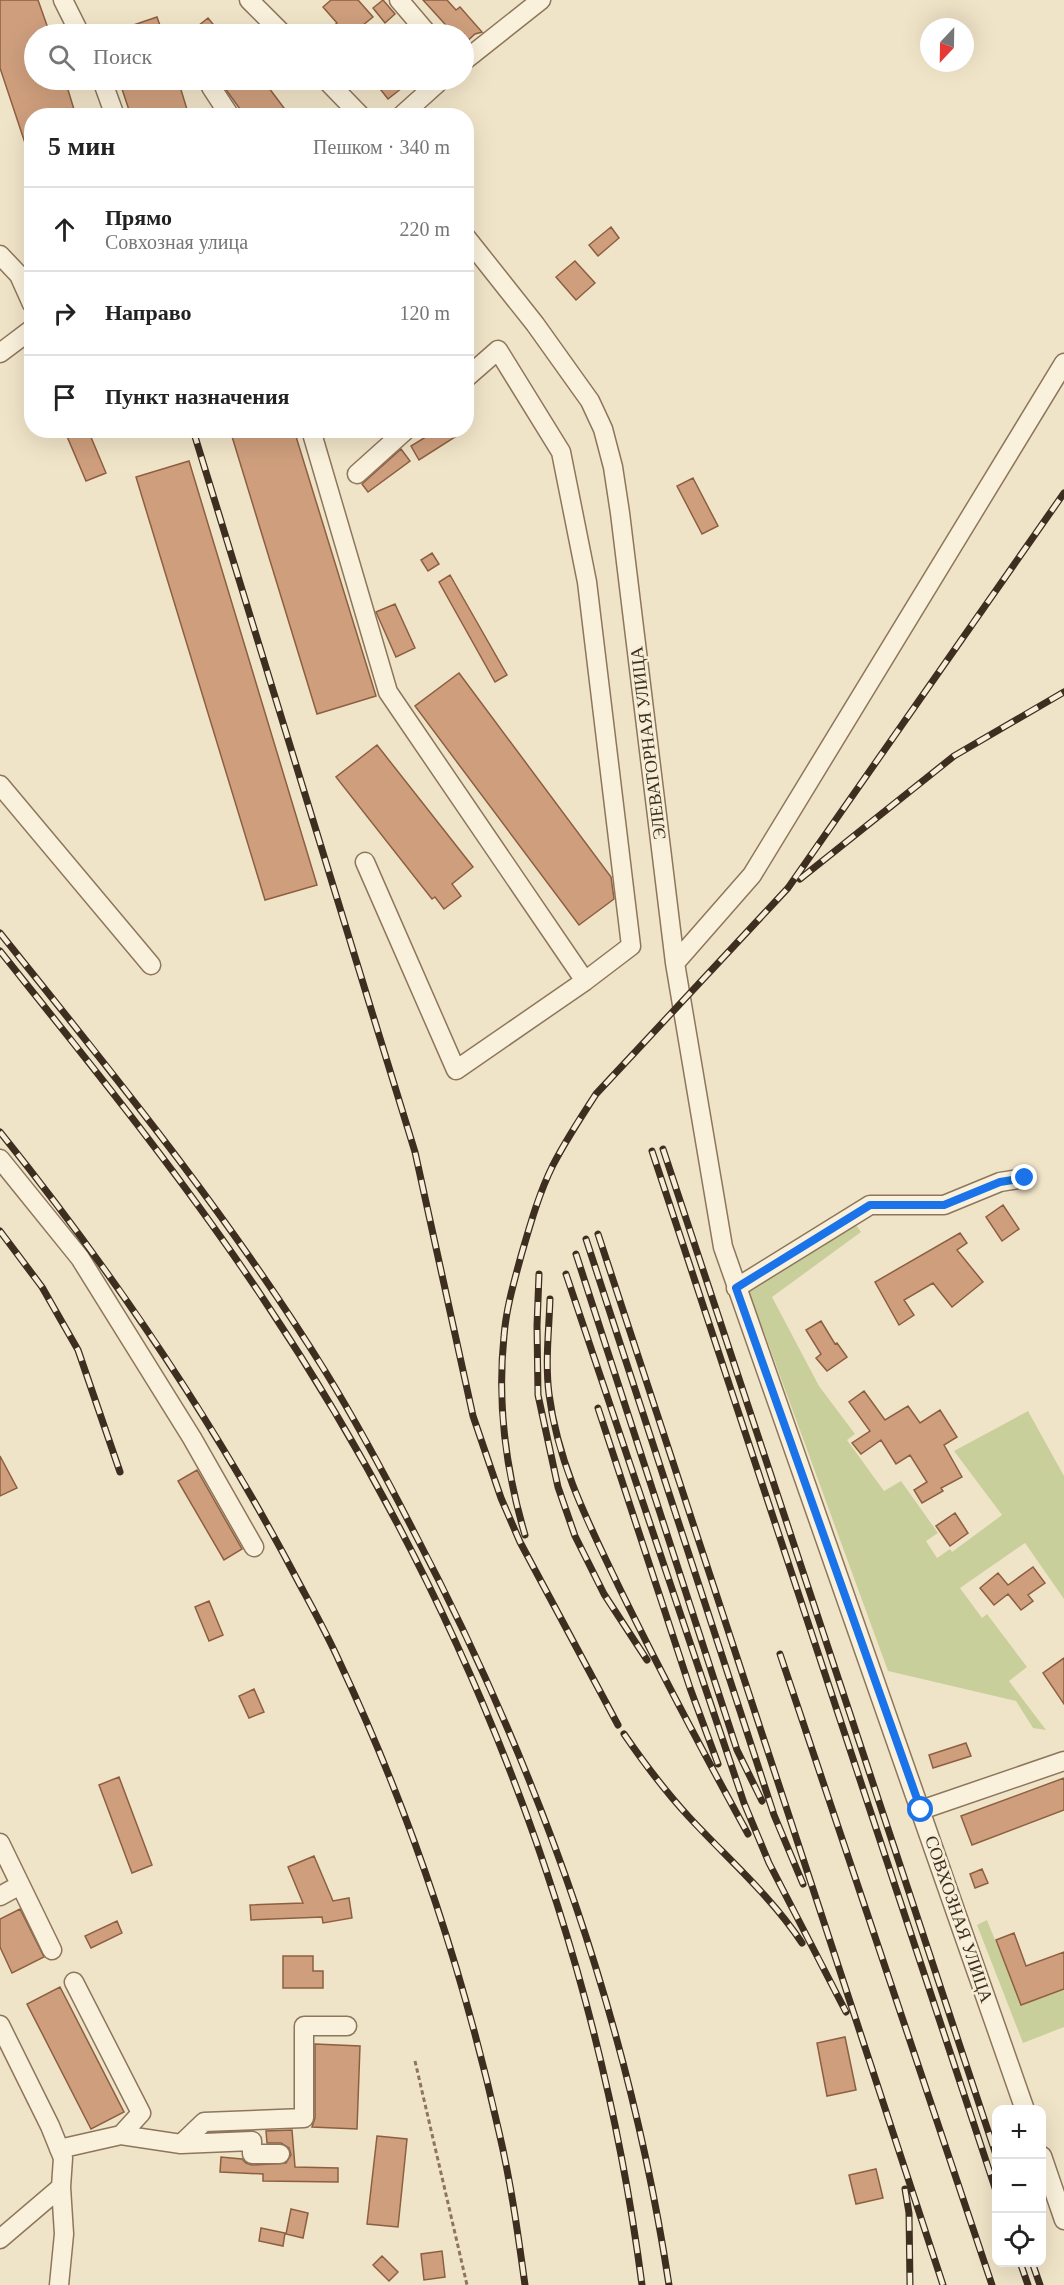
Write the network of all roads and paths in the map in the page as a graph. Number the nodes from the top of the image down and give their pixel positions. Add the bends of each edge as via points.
1 (63, 0) edge
2 (249, 0) edge
3 (399, 0) edge
4 (541, 0) edge
5 (75, 24) edge
6 (273, 24) edge
7 (419, 24) edge
8 (474, 53) edge
9 (106, 90) edge
10 (213, 90) edge
11 (336, 90) edge
12 (430, 90) edge
13 (112, 108) edge
14 (225, 108) edge
15 (353, 108) edge
16 (410, 108) edge
17 (474, 247) edge
18 (0, 255) edge
19 (24, 286) edge
20 (24, 335) edge
21 (0, 353) edge
22 (1064, 363) edge
23 (474, 371) edge
24 (313, 438) edge
25 (397, 438) edge
26 (357, 474) dead end
27 (0, 785) edge
28 (365, 862) dead end
29 (675, 963) junction
30 (151, 965) dead end
31 (585, 981) junction
32 (0, 1159) edge
33 (1025, 1178) dead end
34 (6, 1179) edge
35 (736, 1288) junction
36 (254, 1547) dead end
37 (1064, 1761) edge
38 (921, 1810) junction
39 (0, 1843) edge
40 (20, 1885) junction
41 (0, 1896) edge
42 (52, 1950) dead end
43 (74, 1982) dead end
44 (0, 2025) edge
45 (347, 2026) dead end
46 (415, 2061) dead end
47 (1024, 2105) edge
48 (121, 2135) junction
49 (180, 2144) junction
50 (59, 2150) junction
51 (280, 2154) dead end
52 (1042, 2159) edge
53 (61, 2187) junction
54 (1064, 2220) edge
55 (0, 2239) edge
56 (59, 2285) edge
57 (467, 2285) edge

1 - 5 street
2 - 6 street
3 - 7 street
4 - 8 street
9 - 13 street
10 - 14 street
11 - 15 street
12 - 16 street
17 - 29 street, ЭЛЕВАТОРНАЯ УЛИЦА via 573,375 603,429 620,513
18 - 19 street
20 - 21 street
22 - 29 street via 752,875
23 - 31 street via 498,350 561,452 587,582 632,946
24 - 31 street via 388,692
25 - 26 street
27 - 30 street
28 - 31 street via 456,1070
29 - 35 street, ЭЛЕВАТОРНАЯ УЛИЦА via 723,1247
32 - 34 street
33 - 35 street via 1000,1182 944,1205 870,1205
34 - 36 street via 80,1258 192,1438
35 - 38 street, СОВХОЗНАЯ УЛИЦА
37 - 38 street
38 - 47 street, СОВХОЗНАЯ УЛИЦА
39 - 40 street
40 - 41 street
40 - 42 street
43 - 48 street via 141,2113
44 - 50 street
45 - 49 street via 304,2026 304,2118 204,2122
46 - 57 path
48 - 49 street
48 - 50 street
49 - 51 street via 252,2141 252,2154
50 - 53 street via 63,2158
52 - 54 street
53 - 55 street
53 - 56 street via 64,2234

